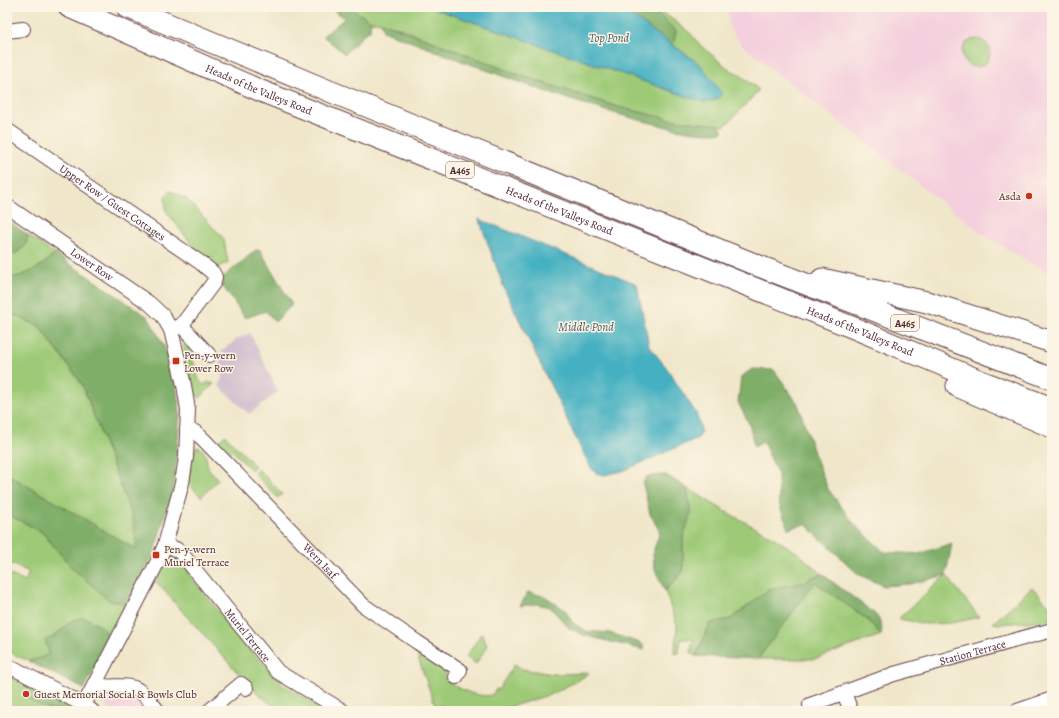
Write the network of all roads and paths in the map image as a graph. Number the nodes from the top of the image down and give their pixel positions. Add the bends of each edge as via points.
1 (68, 7) edge
2 (127, 7) edge
3 (23, 29) dead end
4 (7, 31) edge
5 (7, 130) edge
6 (7, 206) edge
7 (759, 266) junction
8 (176, 328) junction
9 (854, 328) junction
10 (1052, 342) edge
11 (209, 355) dead end
12 (1052, 379) edge
13 (1052, 408) edge
14 (1052, 427) edge
15 (187, 430) junction
16 (165, 545) junction
17 (1052, 630) edge
18 (7, 666) edge
19 (456, 677) dead end
20 (94, 684) junction
21 (246, 688) dead end
22 (844, 693) junction
23 (1052, 699) edge
24 (810, 704) dead end
25 (88, 708) edge
26 (158, 711) edge
27 (209, 711) edge
28 (343, 711) edge
29 (851, 711) edge
30 (1017, 711) edge

1 - 9 highway, Heads of the Valleys Road / A465 via 261,92
2 - 7 highway, A465
3 - 4 street
5 - 8 street, Upper Row / Guest Cottages via 201,262 213,273 214,282
6 - 8 street, Lower Row via 149,303
7 - 10 highway via 927,302
7 - 12 highway, A465
8 - 11 street
8 - 15 street via 177,351 188,410
9 - 13 highway, Heads of the Valleys Road / A465
9 - 14 highway via 879,353
15 - 16 street via 182,483
15 - 19 street, Wern Isaf via 202,438 363,605 460,670
16 - 20 street
16 - 28 street, Muriel Terrace via 182,553 278,672
17 - 22 street, Station Terrace via 894,674
18 - 25 street
20 - 25 street
20 - 26 street via 137,689
21 - 27 street via 241,684
22 - 24 street
22 - 29 street
23 - 30 street

